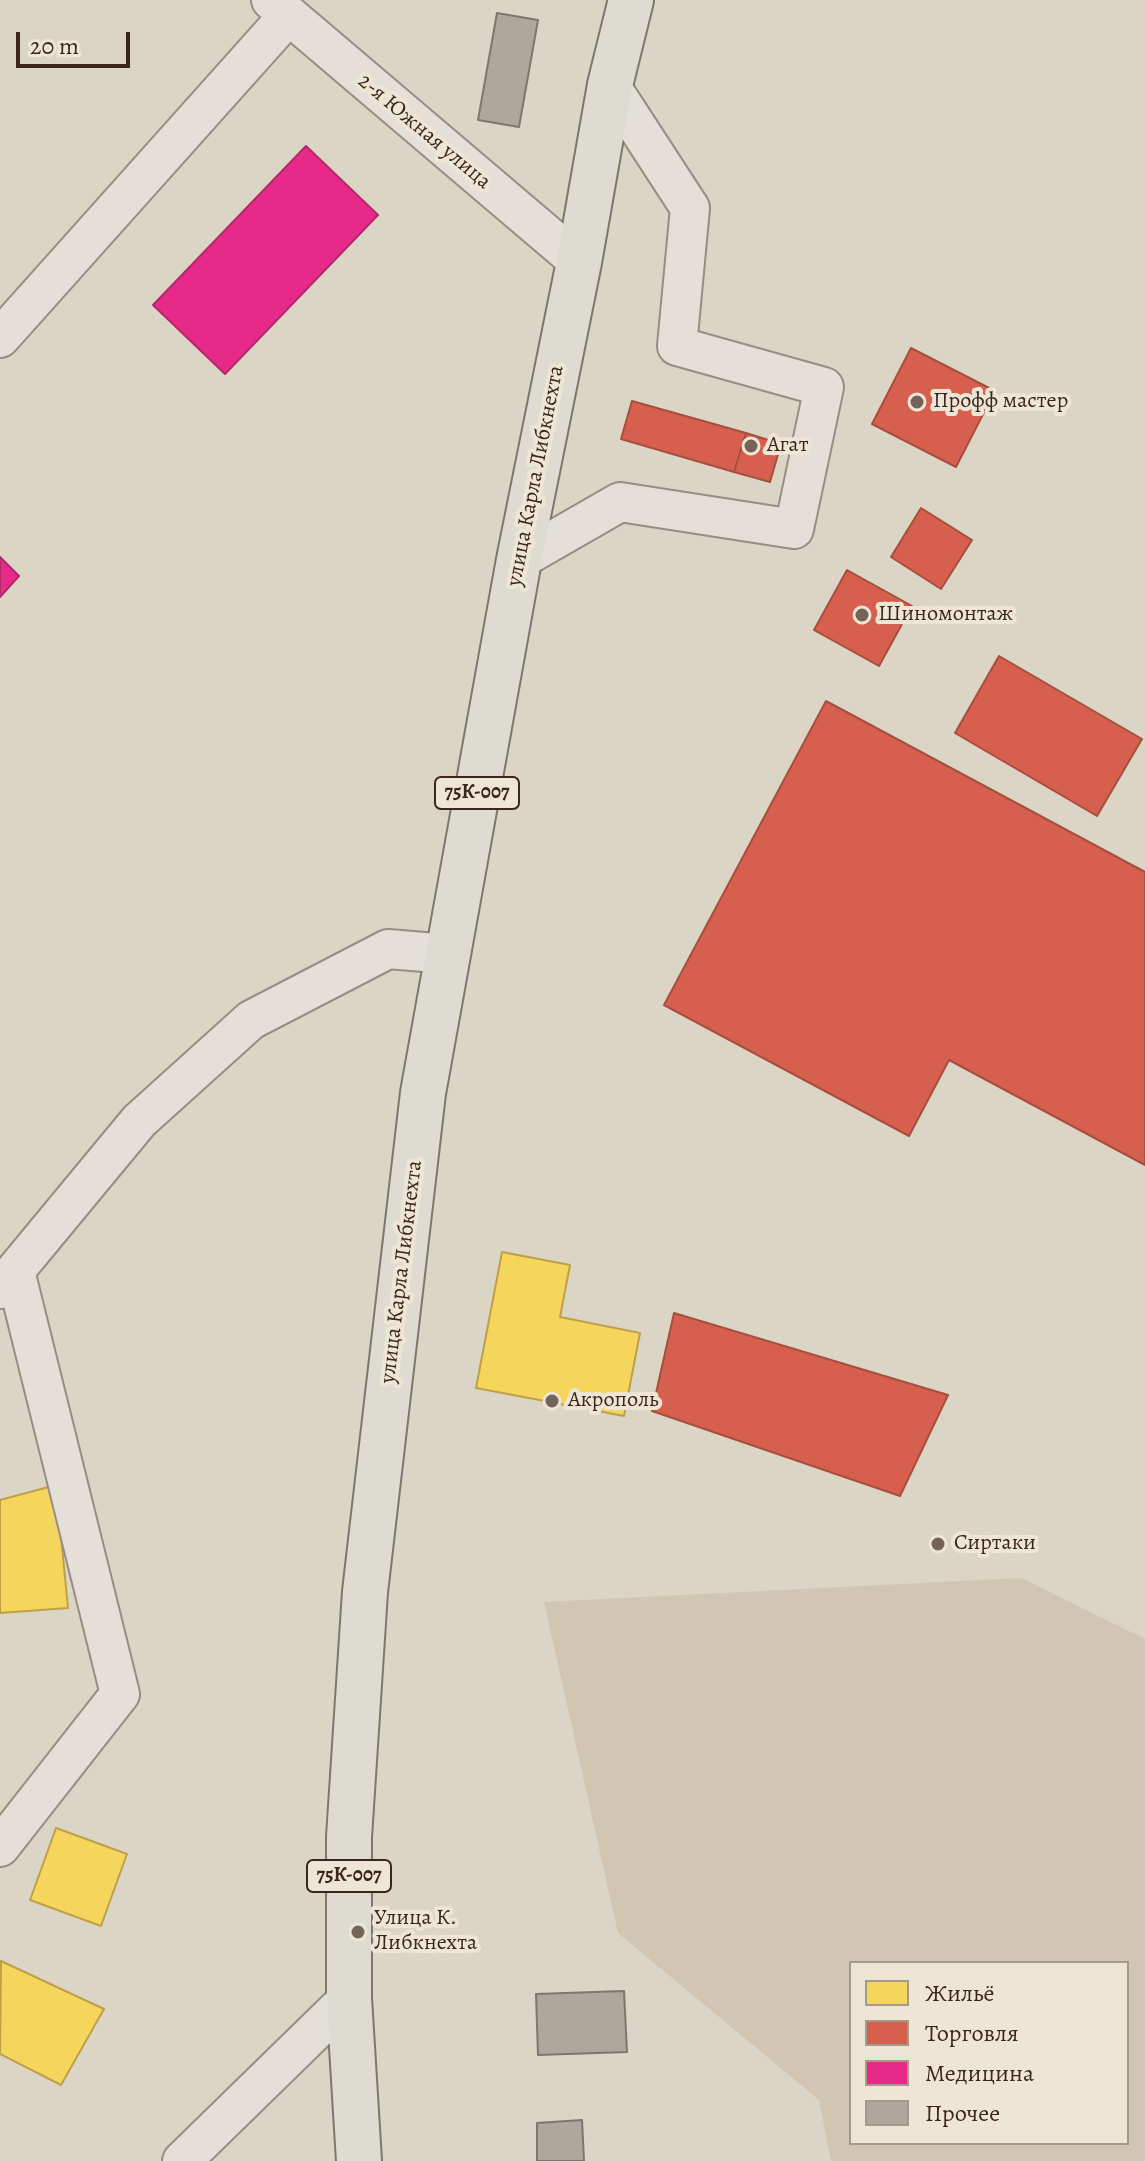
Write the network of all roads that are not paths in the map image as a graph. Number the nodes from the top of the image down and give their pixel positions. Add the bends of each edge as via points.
1 (631, 0) edge
2 (279, 8) edge
3 (610, 85) junction
4 (579, 262) junction
5 (0, 338) edge
6 (519, 560) junction
7 (448, 954) junction
8 (7, 1280) edge
9 (0, 1847) edge
10 (349, 1998) junction
11 (182, 2161) edge
12 (359, 2161) edge

1 - 3 main road, улица Карла Либкнехта / 75К-007
2 - 4 street, 2-я Южная улица
2 - 5 street
3 - 4 main road, улица Карла Либкнехта / 75К-007
3 - 6 street via 690,208 677,346 824,387 794,529 620,502
4 - 6 main road, улица Карла Либкнехта / 75К-007
6 - 7 main road, улица Карла Либкнехта / 75К-007
7 - 8 street via 388,949 251,1020 139,1121
7 - 10 main road, улица Карла Либкнехта / 75К-007 via 423,1093 365,1592 349,1837
8 - 9 street via 120,1694
10 - 11 street
10 - 12 main road, 75К-007

